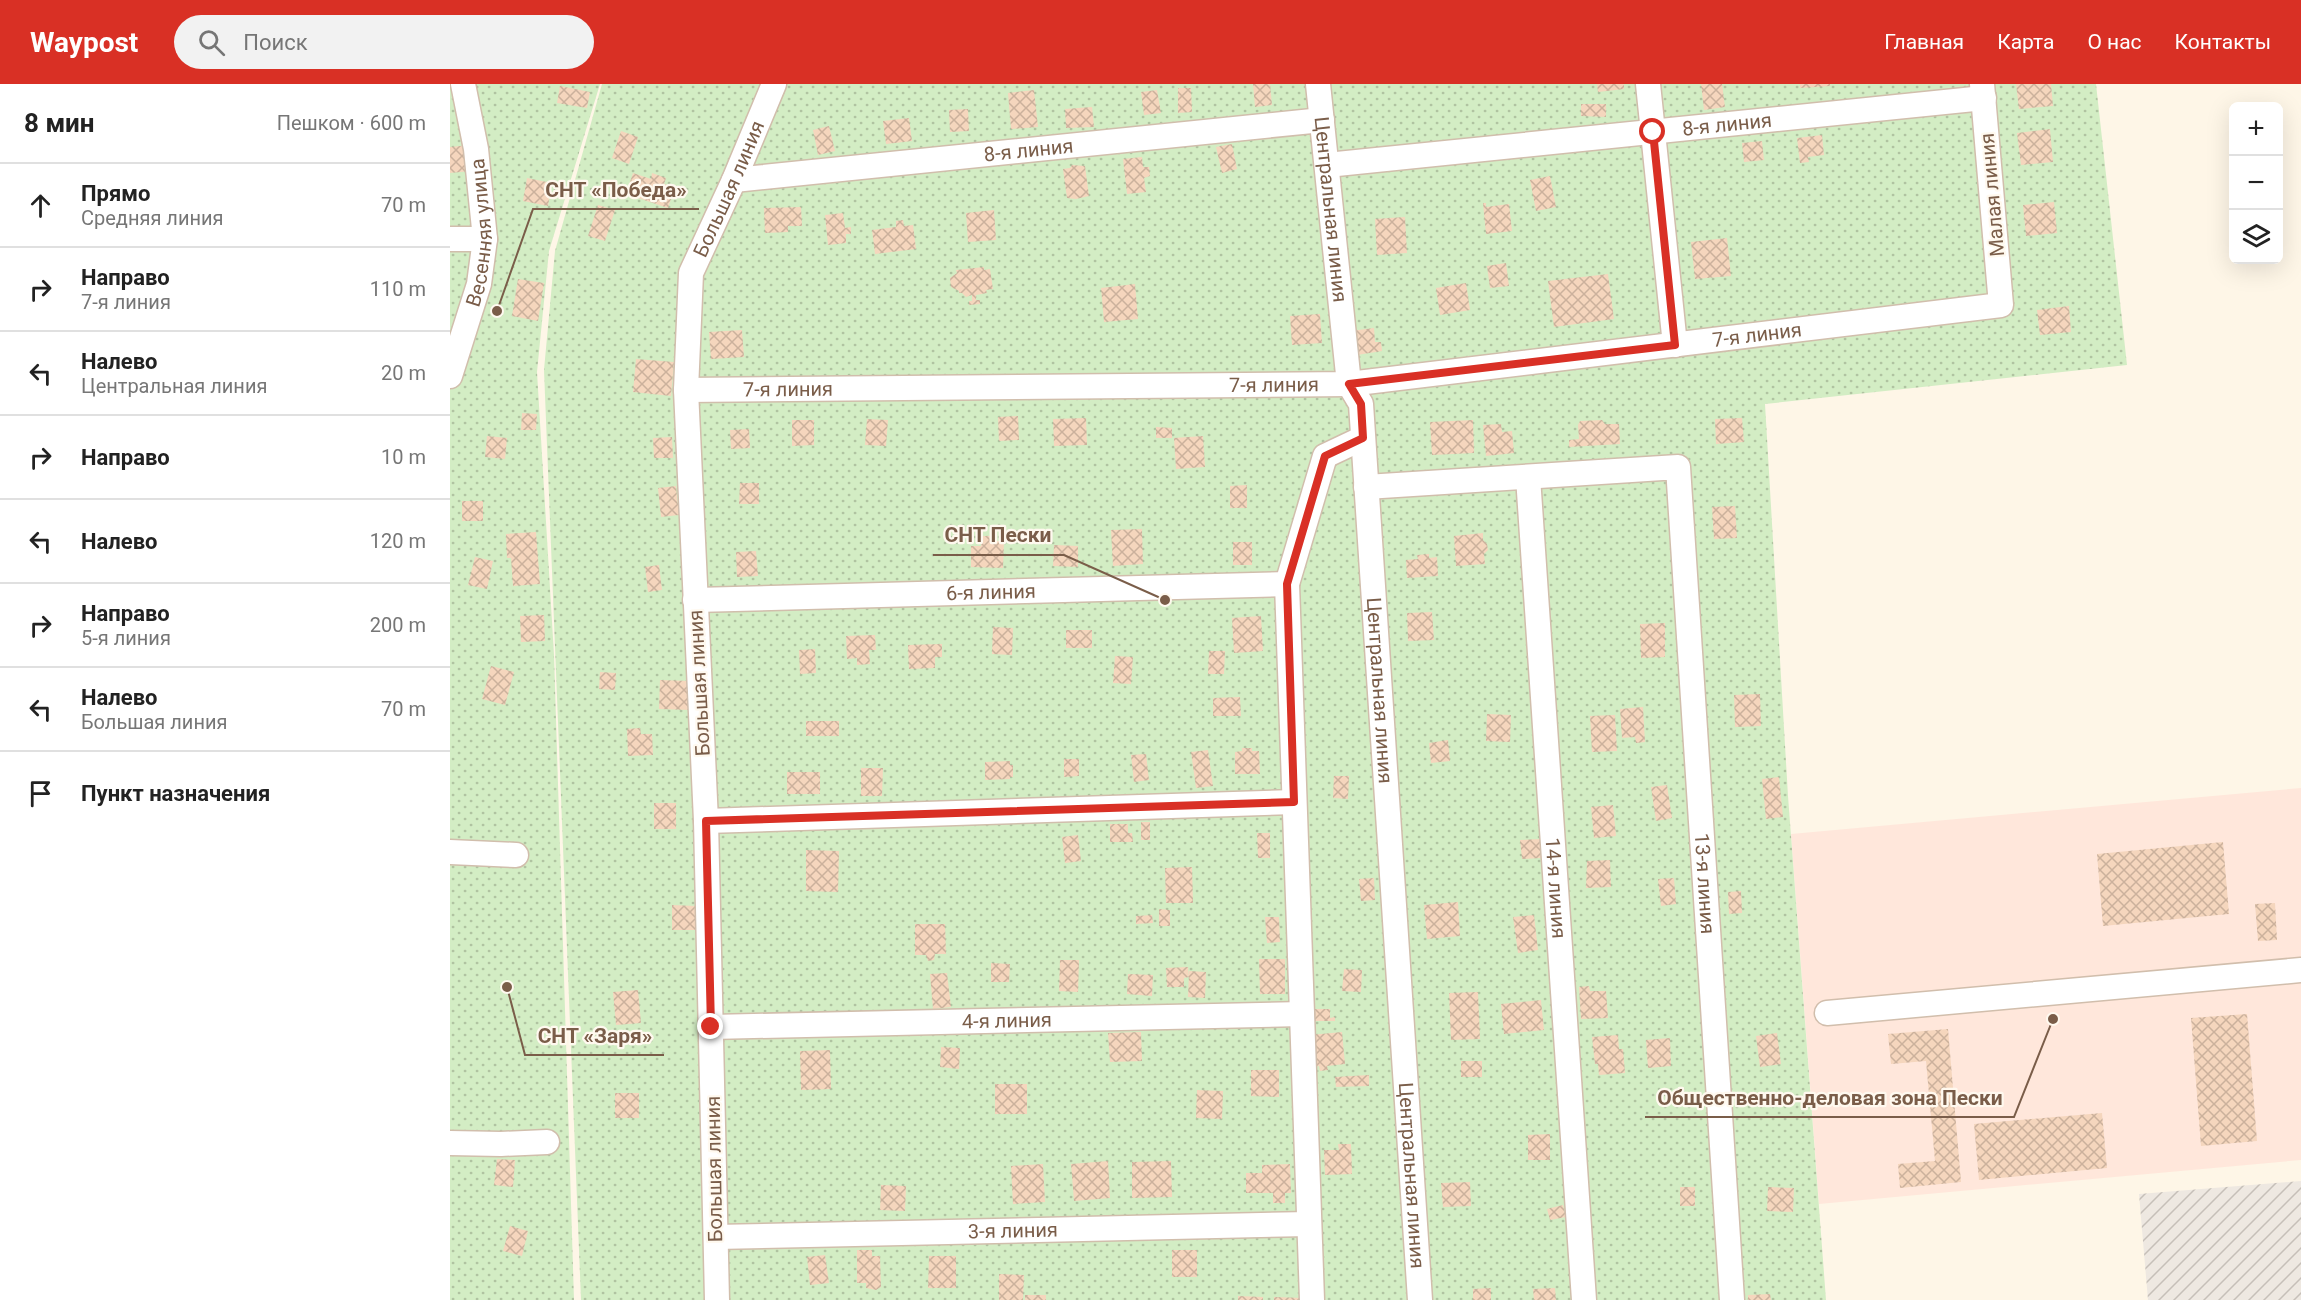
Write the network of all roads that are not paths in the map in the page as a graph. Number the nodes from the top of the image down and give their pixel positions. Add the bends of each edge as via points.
1 (463, 84) edge
2 (774, 84) edge
3 (1318, 84) edge
4 (1648, 84) edge
5 (1983, 91) edge
6 (1322, 120) junction
7 (1653, 132) junction
8 (1327, 165) junction
9 (734, 180) junction
10 (450, 239) edge
11 (485, 239) junction
12 (2001, 305) joint
13 (459, 326) edge
14 (1675, 345) junction
15 (450, 376) edge
16 (1349, 384) junction
17 (686, 390) junction
18 (1363, 438) junction
19 (1528, 477) junction
20 (1366, 487) junction
21 (1287, 584) junction
22 (695, 600) junction
23 (1294, 802) junction
24 (706, 821) junction
25 (450, 852) edge
26 (516, 855) dead end
27 (2301, 970) edge
28 (1827, 1013) dead end
29 (1302, 1014) junction
30 (711, 1027) junction
31 (547, 1142) dead end
32 (450, 1143) edge
33 (1309, 1224) junction
34 (716, 1237) junction
35 (717, 1300) edge
36 (1311, 1300) edge
37 (1420, 1300) edge
38 (1584, 1300) edge
39 (1732, 1300) edge

1 - 11 street, Весенняя улица via 476,149
2 - 9 street, Большая линия
3 - 6 street, Центральная линия
4 - 7 street
5 - 7 street, 8-я линия
5 - 12 street, Малая линия
6 - 8 street, Центральная линия
6 - 9 street, 8-я линия
7 - 8 street, 8-я линия
7 - 14 street
8 - 16 street, Центральная линия
9 - 17 street, Большая линия via 691,273
10 - 11 street
11 - 13 street, Весенняя улица via 479,284
12 - 14 street, 7-я линия
13 - 15 street, Весенняя улица
14 - 16 street, 7-я линия
16 - 17 street, 7-я линия
16 - 18 street, Центральная линия via 1361,404
17 - 22 street, Большая линия
18 - 20 street, Центральная линия
18 - 21 street via 1325,456
19 - 20 street
19 - 38 street, 14-я линия
19 - 39 street, 13-я линия via 1678,467
20 - 37 street, Центральная линия
21 - 22 street, 6-я линия
21 - 23 street
22 - 24 street, Большая линия
23 - 24 street
23 - 29 street
24 - 30 street, Большая линия
25 - 26 street
27 - 28 street
29 - 30 street, 4-я линия
29 - 33 street
30 - 34 street, Большая линия
31 - 32 street
33 - 34 street, 3-я линия
33 - 36 street
34 - 35 street, Большая линия

